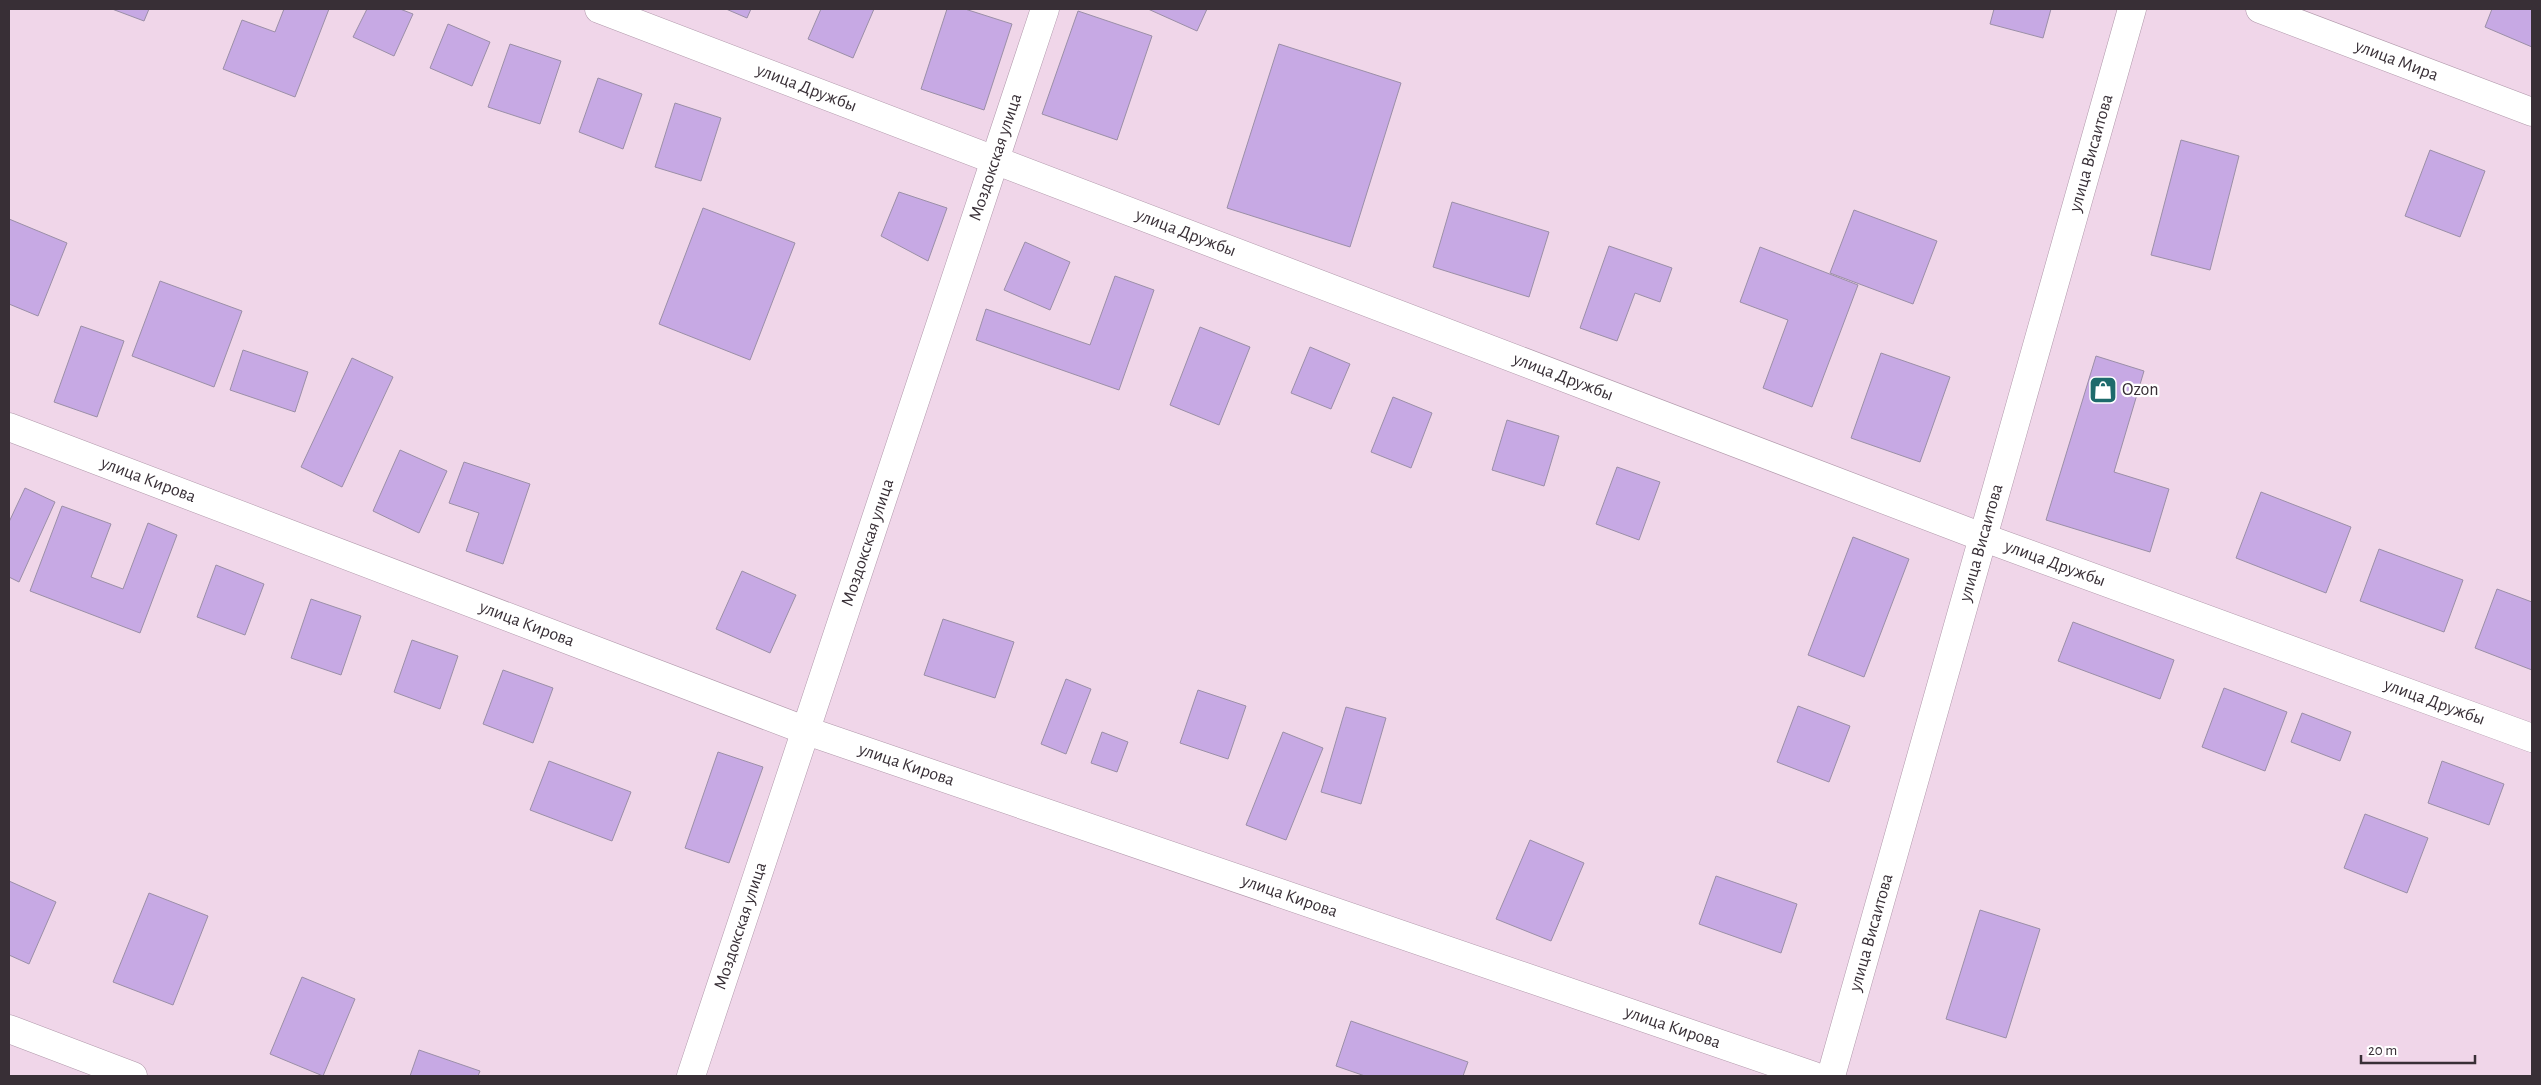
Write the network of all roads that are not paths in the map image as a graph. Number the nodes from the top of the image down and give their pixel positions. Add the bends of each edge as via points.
1 (598, 9) edge
2 (1046, 9) edge
3 (2132, 9) edge
4 (2260, 9) edge
5 (2532, 112) edge
6 (995, 159) junction
7 (9, 427) edge
8 (1982, 537) junction
9 (807, 731) junction
10 (2532, 738) edge
11 (9, 1029) edge
12 (133, 1076) edge
13 (691, 1076) edge
14 (1814, 1076) edge
15 (1831, 1076) edge

1 - 6 street, улица Дружбы
2 - 6 street, Моздокская улица
3 - 8 street, улица Висаитова
4 - 5 street, улица Мира
6 - 8 street, улица Дружбы
6 - 9 street, Моздокская улица
7 - 9 street, улица Кирова
8 - 10 street, улица Дружбы
8 - 15 street, улица Висаитова
9 - 13 street, Моздокская улица
9 - 14 street, улица Кирова
11 - 12 street

